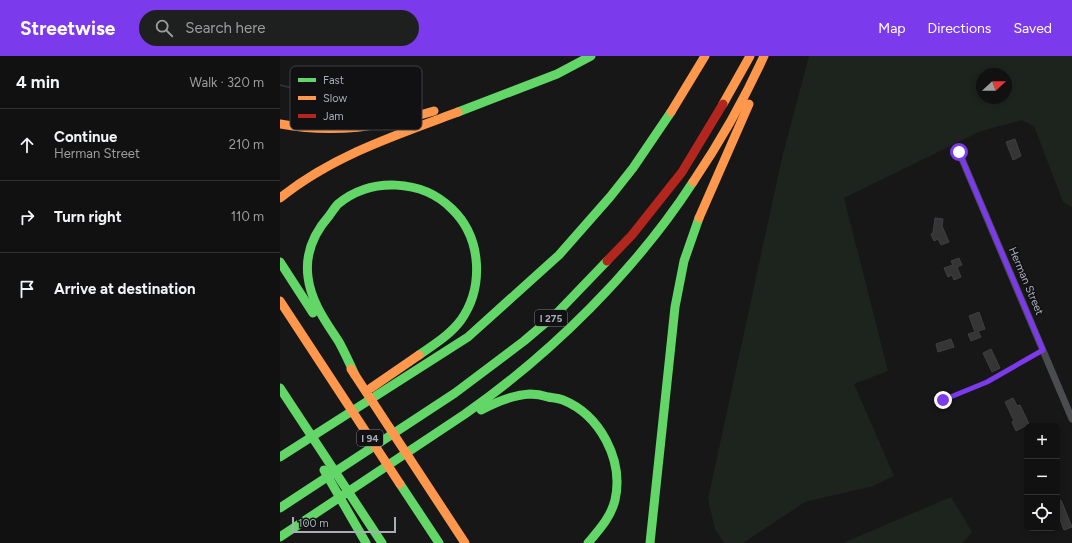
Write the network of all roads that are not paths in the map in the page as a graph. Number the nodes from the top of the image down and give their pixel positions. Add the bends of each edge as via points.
1 (591, 56) edge
2 (705, 56) edge
3 (750, 56) edge
4 (764, 56) edge
5 (771, 56) edge
6 (578, 63) junction
7 (422, 115) edge
8 (280, 124) edge
9 (422, 125) edge
10 (290, 126) edge
11 (409, 130) edge
12 (959, 152) dead end
13 (280, 198) edge
14 (280, 262) edge
15 (280, 301) edge
16 (1043, 350) junction
17 (355, 375) junction
18 (280, 388) edge
19 (943, 400) dead end
20 (358, 406) junction
21 (1072, 419) edge
22 (316, 441) junction
23 (280, 457) edge
24 (378, 472) junction
25 (280, 508) edge
26 (308, 518) junction
27 (280, 537) edge
28 (280, 542) edge
29 (469, 542) edge
30 (366, 543) edge
31 (382, 543) edge
32 (439, 543) edge
33 (588, 543) edge
34 (650, 543) edge

1 - 6 highway
2 - 20 highway via 662,127 637,162 559,255 468,337
3 - 25 highway, I 275 via 682,172 632,235 557,313 455,393
4 - 24 highway via 738,109 694,181 670,215 613,283 555,342 493,394
5 - 34 highway via 708,197 685,260 672,322
6 - 7 highway
6 - 9 highway via 557,74
8 - 10 highway
11 - 13 highway via 367,146 321,169
12 - 16 street, Herman Street
14 - 17 highway
15 - 32 highway, I 94
16 - 19 lane via 987,382
16 - 21 street, Herman Street
17 - 20 highway via 345,353 319,311 310,287 308,268 313,240 329,213 356,192 387,184 420,188 440,198 453,209 470,233 477,264 474,294 460,321 449,333 363,394
17 - 29 highway
18 - 22 highway
20 - 23 highway
22 - 30 highway via 325,471
22 - 31 highway
24 - 26 highway
24 - 33 highway via 502,400 520,395 551,396 584,411 597,423 608,440 614,457 616,497 610,514 594,539
26 - 27 highway
26 - 28 highway

